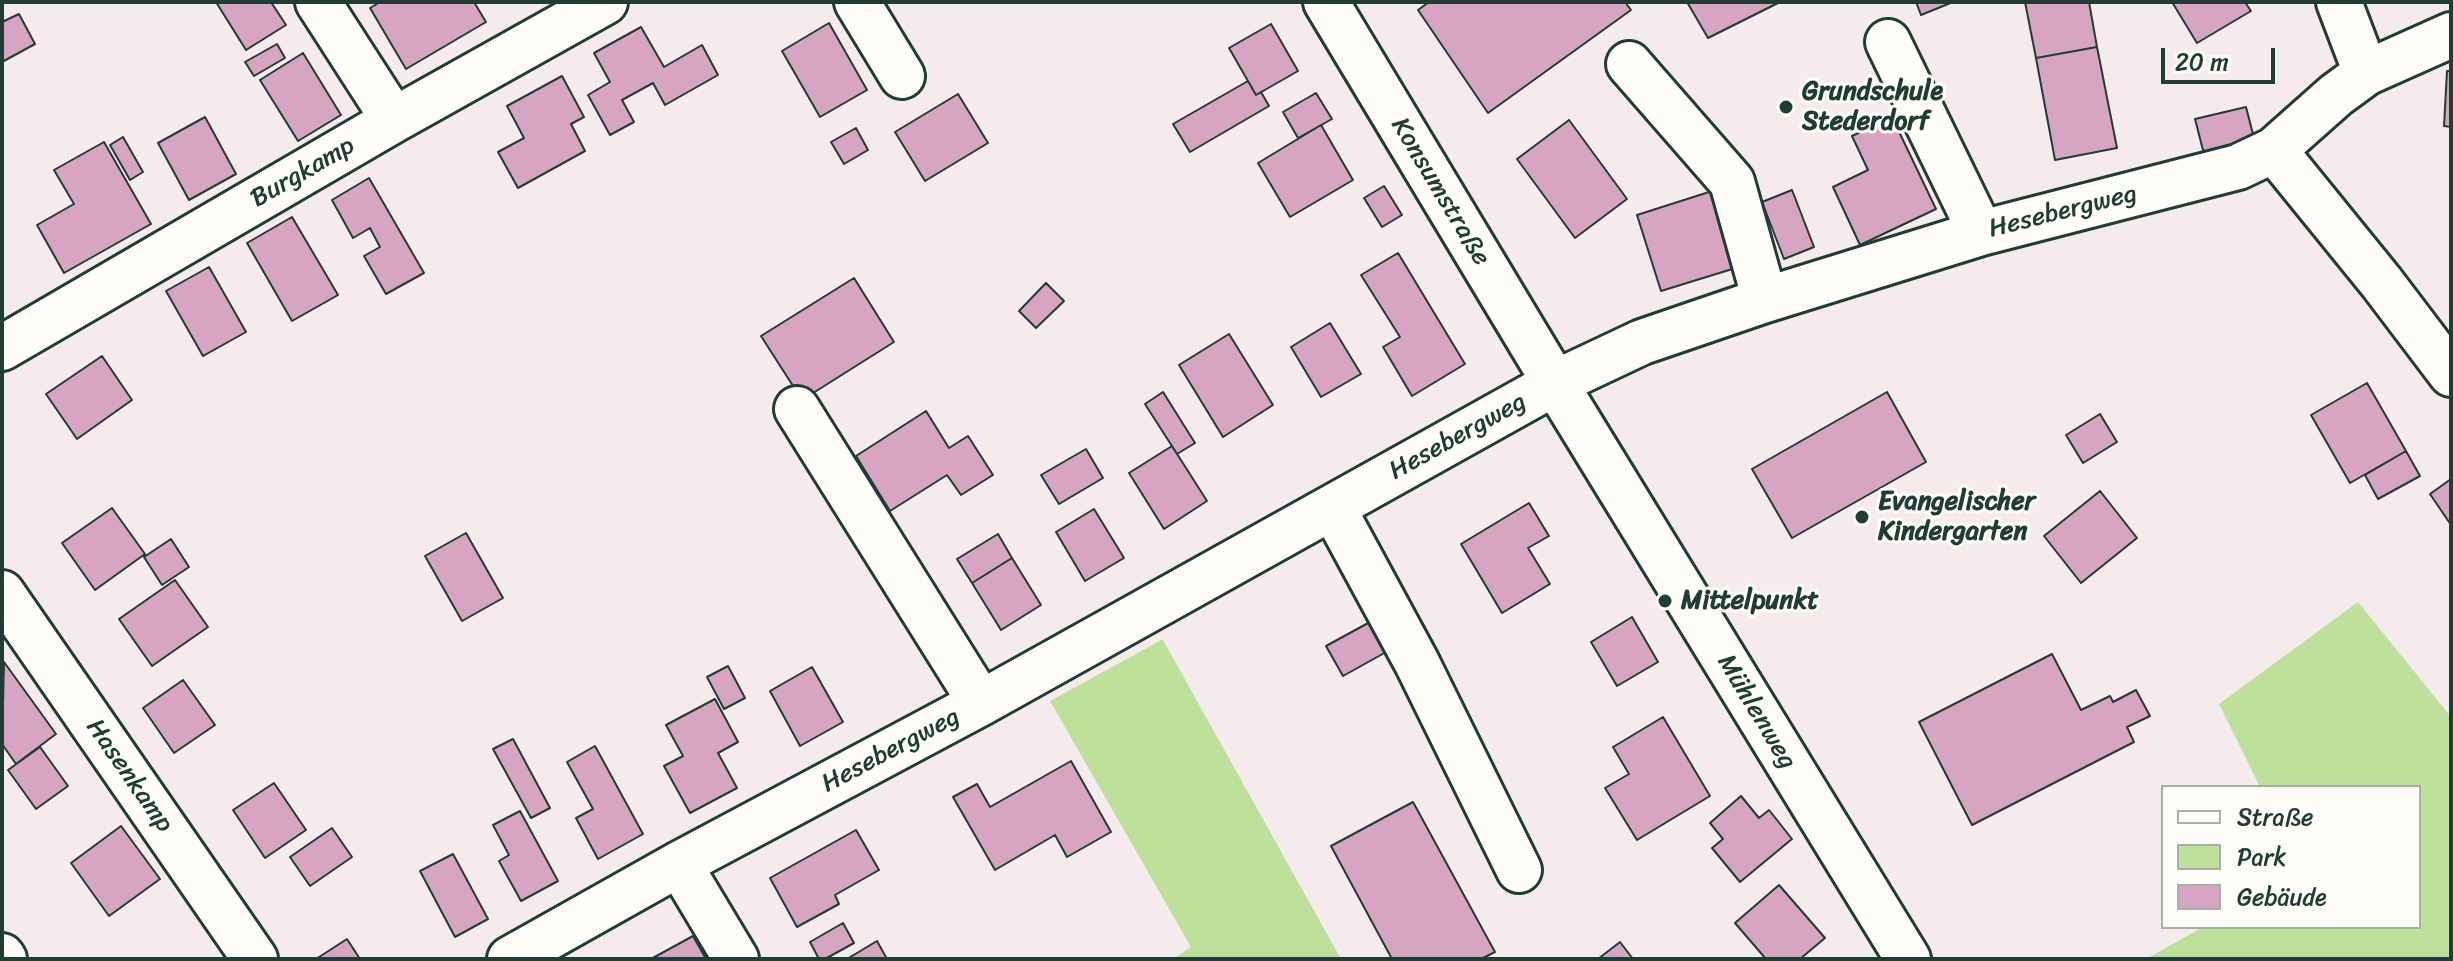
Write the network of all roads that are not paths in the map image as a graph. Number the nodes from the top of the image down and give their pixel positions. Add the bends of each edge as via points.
1 (318, 2) edge
2 (605, 2) edge
3 (857, 2) edge
4 (1326, 2) edge
5 (2339, 2) edge
6 (2451, 35) edge
7 (1888, 42) dead end
8 (1629, 64) dead end
9 (2366, 73) junction
10 (902, 76) dead end
11 (394, 120) junction
12 (2274, 150) junction
13 (1981, 233) junction
14 (1765, 300) junction
15 (2, 348) edge
16 (2451, 374) edge
17 (1555, 383) junction
18 (797, 409) dead end
19 (1333, 508) junction
20 (2, 593) edge
21 (981, 703) junction
22 (679, 864) junction
23 (1519, 870) dead end
24 (255, 959) edge
25 (510, 959) edge
26 (736, 959) edge
27 (1908, 959) edge

1 - 11 street
2 - 11 street, Burgkamp
3 - 10 street
4 - 17 street, Konsumstraße
5 - 9 street
6 - 9 street, Hesebergweg
7 - 13 street
8 - 14 street via 1732,182
9 - 12 street, Hesebergweg
11 - 15 street, Burgkamp
12 - 13 street, Hesebergweg via 2238,167
12 - 16 street
13 - 14 street, Hesebergweg
14 - 17 street, Hesebergweg via 1642,342
17 - 19 street, Hesebergweg
17 - 27 street, Mühlenweg
18 - 21 street
19 - 21 street, Hesebergweg
19 - 23 street
20 - 24 street, Hasenkamp
21 - 22 street, Hesebergweg
22 - 25 street, Hesebergweg
22 - 26 street

